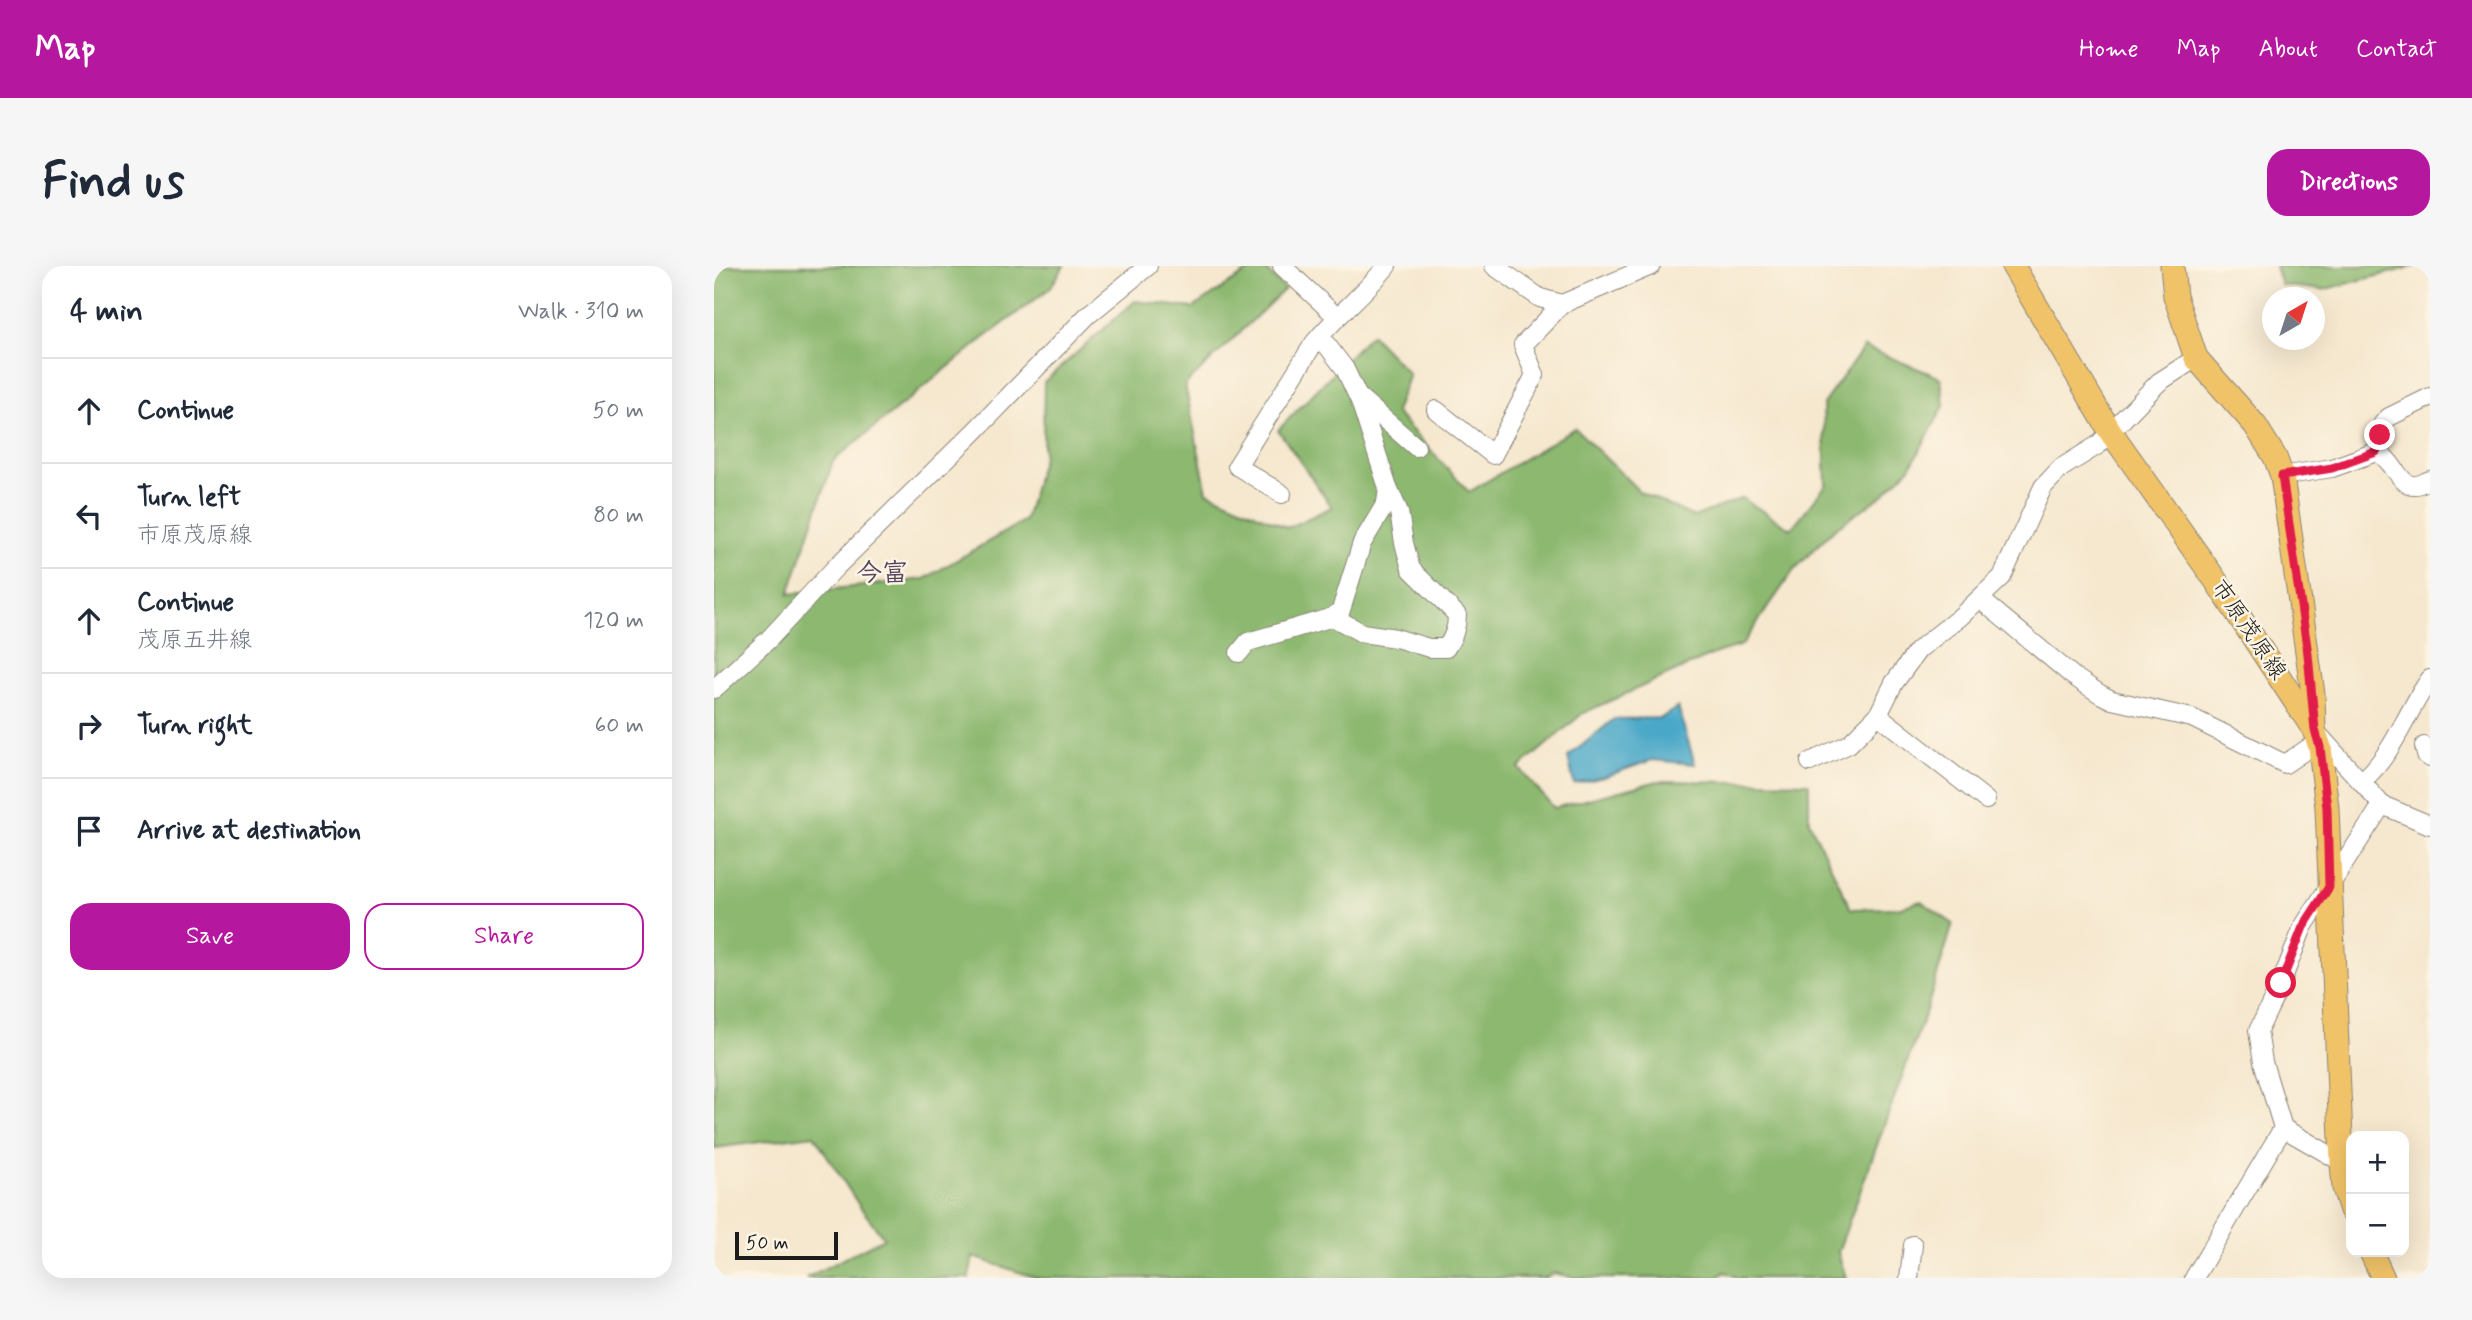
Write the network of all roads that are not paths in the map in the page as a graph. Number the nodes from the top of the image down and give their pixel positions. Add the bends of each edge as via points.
1 (1148, 266) edge
2 (1282, 266) edge
3 (1387, 266) edge
4 (1494, 266) edge
5 (1651, 266) edge
6 (2013, 266) edge
7 (2172, 266) edge
8 (1562, 304) junction
9 (1337, 317) junction
10 (1320, 336) junction
11 (2196, 358) junction
12 (1358, 396) junction
13 (2430, 397) edge
14 (1436, 410) dead end
15 (2110, 431) junction
16 (1416, 447) dead end
17 (2376, 452) junction
18 (2282, 476) junction
19 (2430, 480) edge
20 (1388, 488) junction
21 (1282, 494) dead end
22 (1980, 599) junction
23 (1333, 617) junction
24 (1239, 653) dead end
25 (2430, 679) edge
26 (714, 689) edge
27 (1878, 715) junction
28 (2317, 739) junction
29 (1810, 762) dead end
30 (2362, 781) junction
31 (1986, 800) dead end
32 (2382, 805) junction
33 (2430, 825) edge
34 (2329, 887) junction
35 (2283, 1128) junction
36 (2342, 1162) junction
37 (2346, 1194) edge
38 (1913, 1245) dead end
39 (2373, 1257) edge
40 (1909, 1278) edge
41 (2194, 1278) edge
42 (2383, 1278) edge

1 - 26 street via 1088,315 769,639
2 - 9 street
3 - 9 street
4 - 8 street via 1540,298
5 - 8 street
6 - 15 main road, 市原茂原線
7 - 11 main road via 2175,296
8 - 14 street via 1523,345 1535,375 1493,455
9 - 10 street
10 - 12 street
10 - 21 street via 1237,466
11 - 15 street via 2159,382
11 - 18 main road via 2255,425
12 - 16 street
12 - 20 street
13 - 17 street via 2383,423
15 - 22 street via 2043,487 2002,577
15 - 28 main road, 市原茂原線 via 2214,578
17 - 18 street via 2332,468
17 - 19 street via 2389,459 2410,485
18 - 28 main road
20 - 23 street via 1386,503 1362,543 1341,611
20 - 23 street via 1399,512 1411,569 1457,615 1452,639 1446,648 1429,648 1362,632
22 - 27 street via 1918,650
22 - 28 street via 2073,677 2112,700 2192,718 2285,764
23 - 24 street via 1248,642
25 - 30 street via 2394,743
27 - 29 street via 1849,744
27 - 31 street
28 - 30 street
28 - 34 main road, 市原茂原線 via 2327,808
30 - 32 street
32 - 33 street
32 - 34 street
34 - 35 street via 2303,927 2258,1031
34 - 36 main road, 市原茂原線
35 - 36 street
35 - 41 street
36 - 37 main road, 市原茂原線
38 - 40 street
39 - 42 main road

